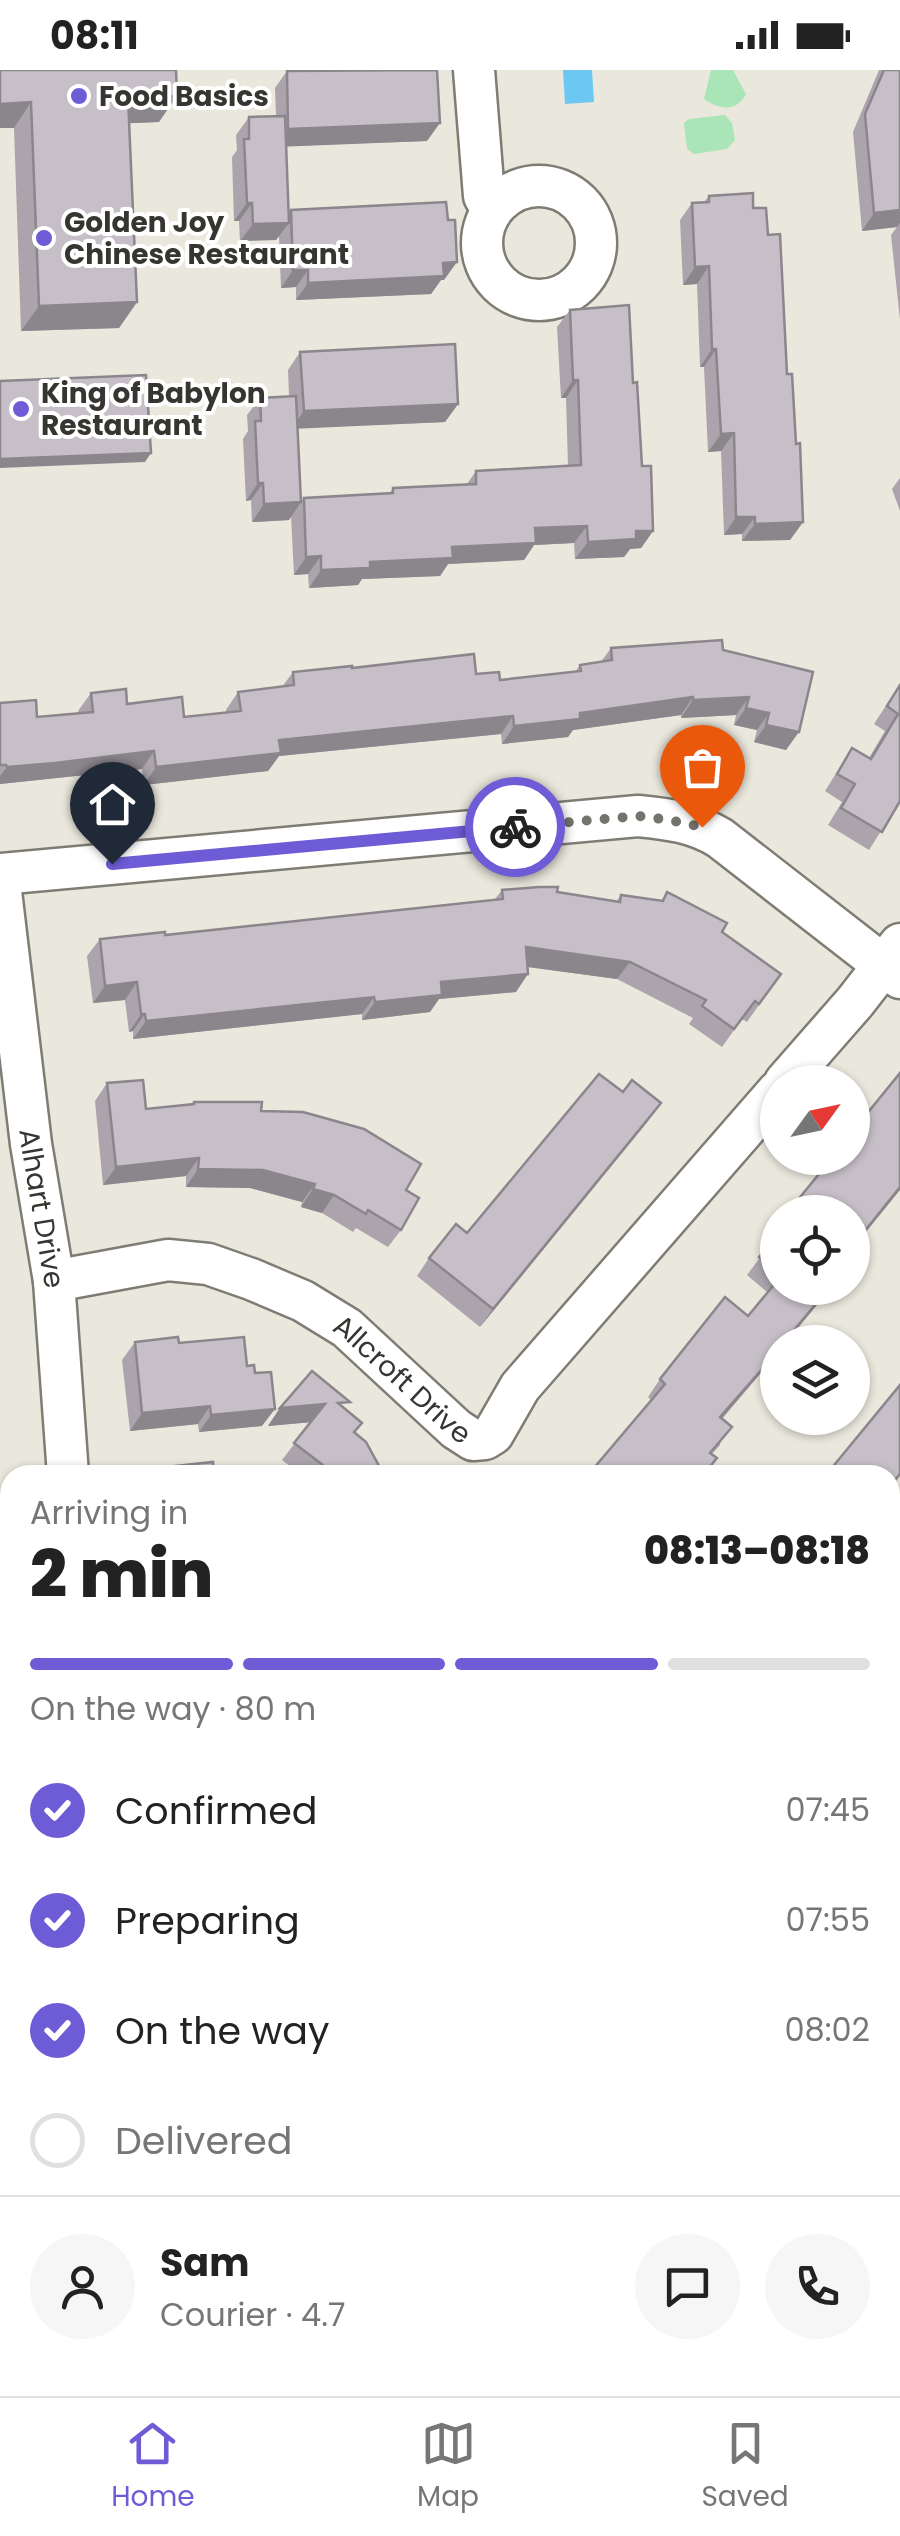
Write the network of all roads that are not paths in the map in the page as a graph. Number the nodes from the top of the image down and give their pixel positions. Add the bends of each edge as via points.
1 (474, 70) edge
2 (492, 210) dead end
3 (0, 874) edge
4 (0, 884) edge
5 (895, 963) edge
6 (800, 1065) edge
7 (760, 1111) edge
8 (54, 1281) junction
9 (67, 1465) edge

1 - 2 street via 484,196
3 - 5 street via 638,816 702,827
4 - 8 street, Alhart Drive
5 - 6 street
7 - 8 street, Allcroft Drive via 552,1348 486,1439 473,1440 456,1429 347,1328 303,1301 208,1264 168,1260
8 - 9 street, Alhart Drive

